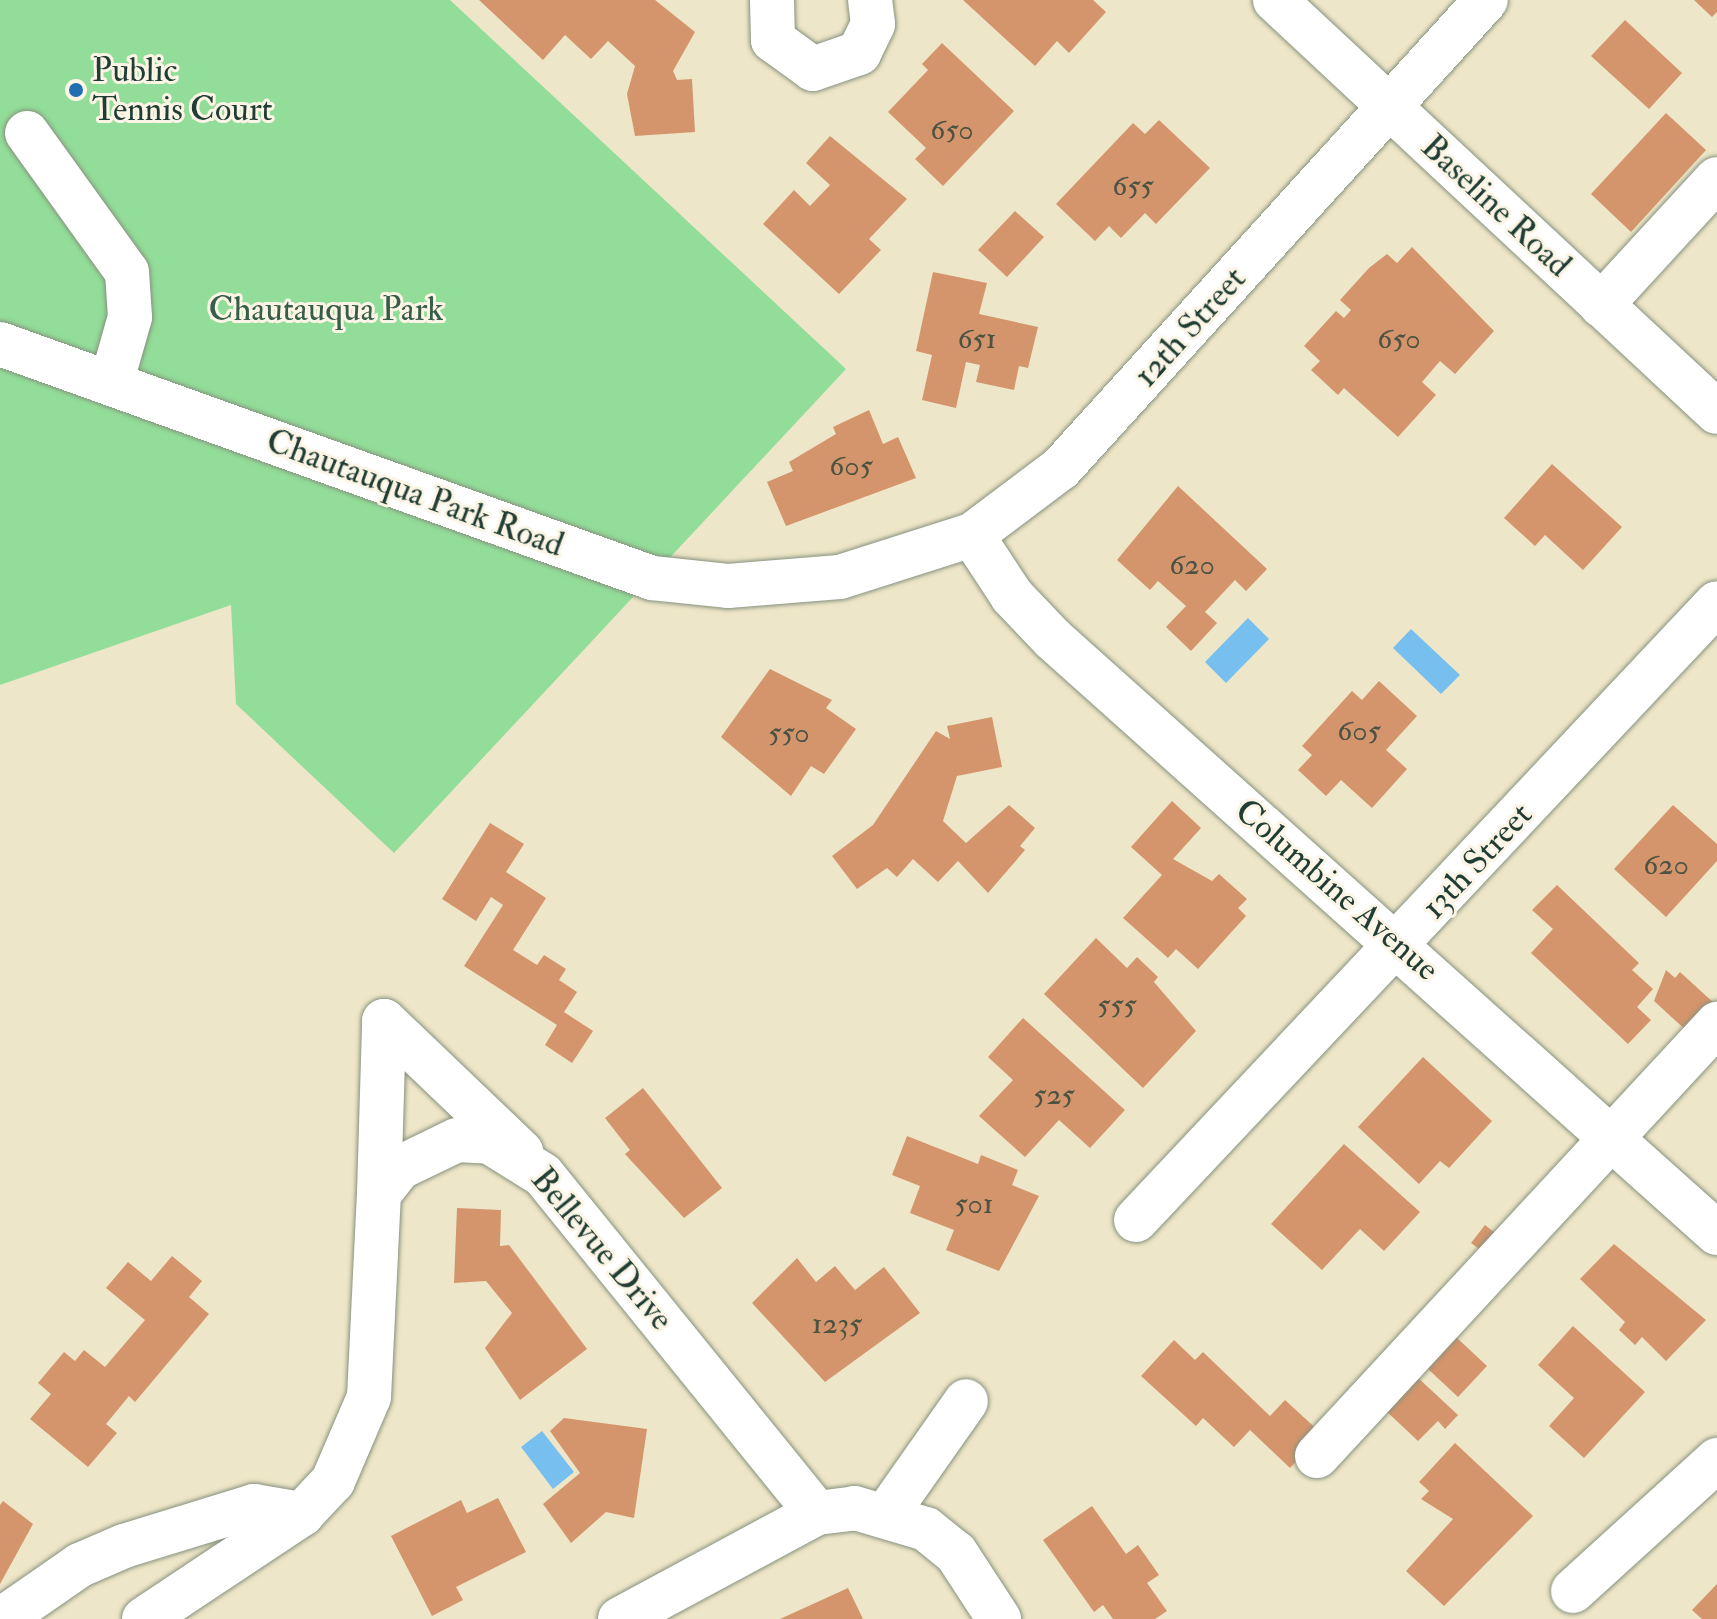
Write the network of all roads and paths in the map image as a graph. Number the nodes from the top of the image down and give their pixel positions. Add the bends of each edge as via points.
1 (772, 0) edge
2 (870, 0) edge
3 (1275, 0) edge
4 (1486, 0) edge
5 (1388, 105) junction
6 (27, 133) dead end
7 (1717, 179) edge
8 (1601, 305) junction
9 (0, 344) edge
10 (112, 380) junction
11 (1717, 412) edge
12 (972, 535) junction
13 (840, 577) joint
14 (1717, 603) edge
15 (1400, 944) junction
16 (1717, 1024) edge
17 (1612, 1137) junction
18 (525, 1157) junction
19 (379, 1194) junction
20 (1136, 1220) dead end
21 (1717, 1233) edge
22 (966, 1401) dead end
23 (1317, 1456) dead end
24 (1717, 1460) edge
25 (817, 1513) junction
26 (302, 1514) junction
27 (886, 1515) junction
28 (1573, 1591) dead end
29 (2, 1619) edge
30 (144, 1619) edge
31 (620, 1619) edge
32 (999, 1619) edge

1 - 2 street via 773,40 813,69 859,53 873,24
3 - 5 street, Baseline Road
4 - 5 street, 12th Street
5 - 8 street, Baseline Road
5 - 12 street, 12th Street via 1061,468
6 - 10 street via 127,272 130,317
7 - 8 street
8 - 11 street, Baseline Road
9 - 10 street, Chautauqua Park Road
10 - 13 street, Chautauqua Park Road via 652,578 728,586
12 - 13 street, 12th Street
12 - 15 street, Columbine Avenue via 1012,596 1053,639
14 - 15 street, 13th Street
15 - 17 street, Columbine Avenue
15 - 20 street, 13th Street
16 - 17 street
17 - 21 street, Columbine Avenue
17 - 23 street
18 - 19 street, Bellevue Drive via 490,1142 457,1140 399,1168
18 - 19 street via 384,1021
18 - 25 street, Bellevue Drive
19 - 26 street via 369,1397 341,1468
22 - 27 street
24 - 28 street
25 - 27 street via 855,1508
25 - 31 street
26 - 29 street via 254,1506 137,1541 80,1565
26 - 30 street
27 - 32 street via 926,1529 956,1553

